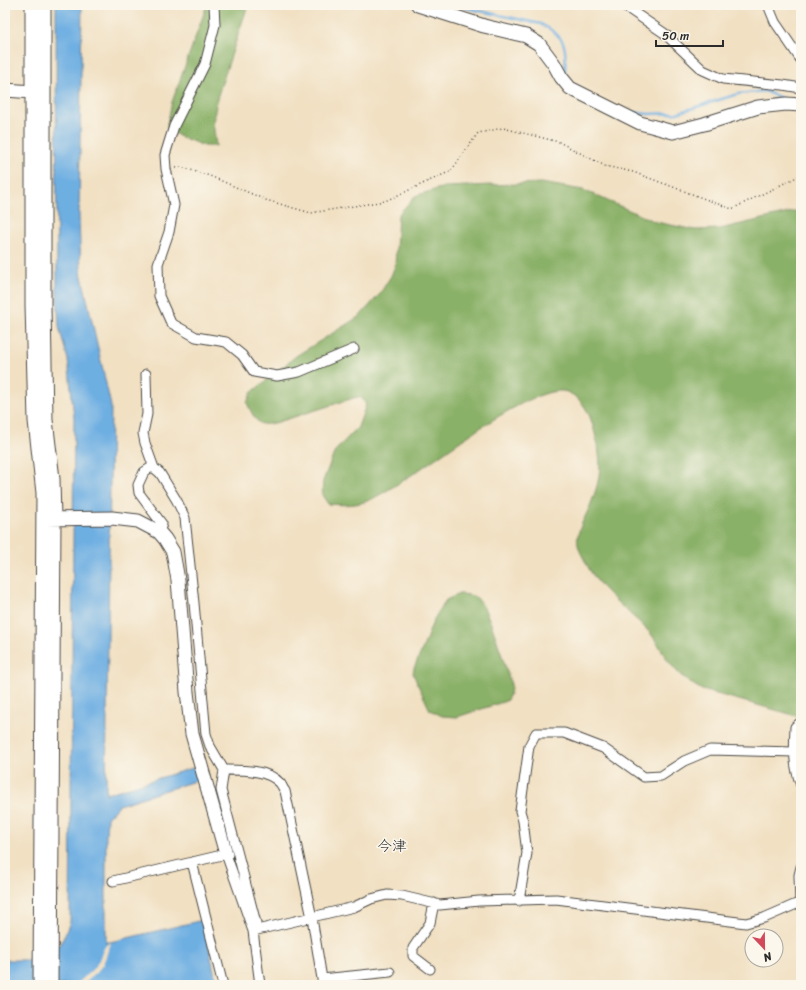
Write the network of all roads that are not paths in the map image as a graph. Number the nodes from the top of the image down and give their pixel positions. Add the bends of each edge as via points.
1 (32, 5) edge
2 (44, 5) edge
3 (214, 5) edge
4 (418, 5) edge
5 (623, 5) edge
6 (768, 5) edge
7 (801, 60) edge
8 (801, 88) edge
9 (5, 90) edge
10 (33, 92) junction
11 (801, 105) edge
12 (354, 349) dead end
13 (146, 374) dead end
14 (154, 468) junction
15 (53, 519) junction
16 (159, 532) junction
17 (801, 722) edge
18 (794, 752) junction
19 (224, 770) junction
20 (801, 785) edge
21 (226, 854) junction
22 (192, 862) junction
23 (801, 867) edge
24 (113, 881) dead end
25 (519, 901) junction
26 (800, 903) edge
27 (434, 904) junction
28 (312, 918) junction
29 (255, 931) junction
30 (45, 934) junction
31 (430, 969) dead end
32 (390, 972) dead end
33 (322, 982) edge
34 (40, 985) edge
35 (51, 985) edge
36 (223, 985) edge
37 (260, 985) edge

1 - 10 street
2 - 15 street via 46,420 53,479
3 - 12 street via 215,25 205,64 174,126 165,155 174,205 158,264 159,296 171,323 196,337 226,342 242,355 254,372 277,376 300,372
4 - 11 street via 526,36 539,44 570,88 640,123 673,132 758,107
5 - 8 street via 664,33 703,70 723,79
6 - 7 street via 775,22
9 - 10 street
10 - 15 street via 32,305 35,420 43,493
13 - 14 street via 147,414 143,433
14 - 16 street via 144,472 138,485 139,493 162,524
14 - 19 street via 160,473 185,518 206,734
15 - 16 street via 112,518 138,521
15 - 30 street
16 - 21 street via 173,552 178,580 186,692 192,734
17 - 18 street via 795,727
18 - 20 street
18 - 25 street via 710,750 684,761 661,776 644,777 603,748 564,733 536,733 529,746 520,811 527,853
19 - 28 street via 268,775 280,783 285,791
19 - 29 street via 222,790
21 - 22 street
21 - 29 street
22 - 24 street
22 - 36 street
23 - 26 street
25 - 26 street via 556,898 746,923
25 - 27 street
27 - 28 street via 387,895
27 - 31 street via 430,923 413,948 413,956
28 - 29 street
28 - 33 street
29 - 37 street
30 - 34 street
30 - 35 street
32 - 33 street

